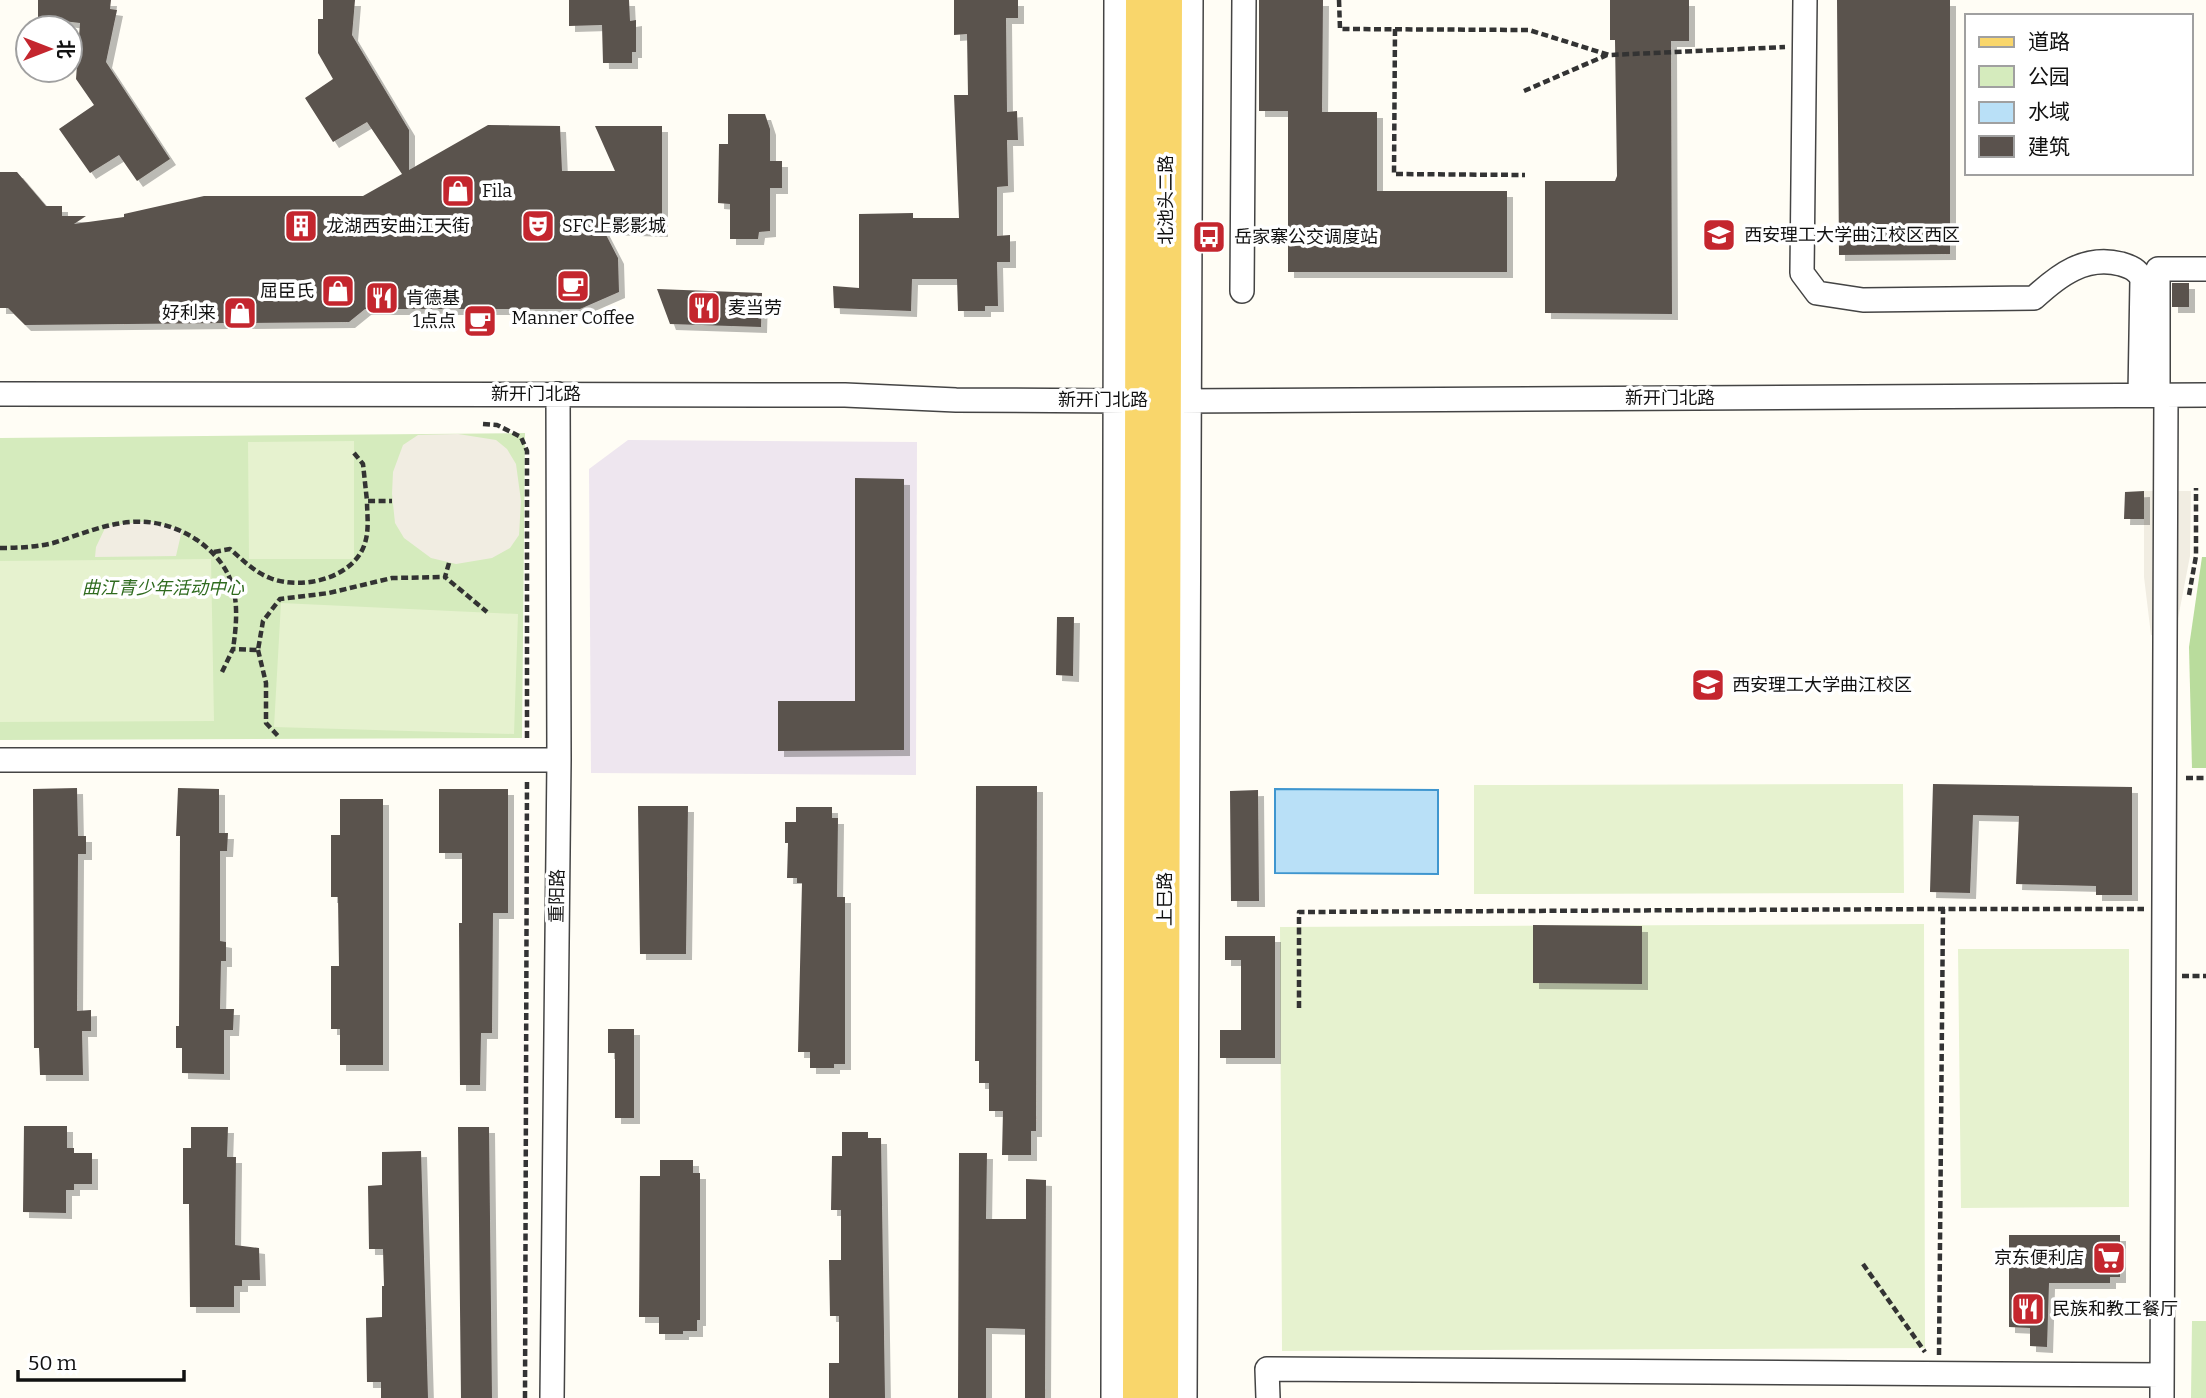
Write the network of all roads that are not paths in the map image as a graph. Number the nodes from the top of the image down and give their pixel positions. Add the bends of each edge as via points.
1 (1116, 0) edge
2 (1141, 0) edge
3 (1167, 0) edge
4 (1191, 0) edge
5 (1244, 0) edge
6 (1805, 0) edge
7 (2206, 269) edge
8 (1242, 291) dead end
9 (0, 394) edge
10 (558, 394) junction
11 (2155, 395) junction
12 (2206, 395) edge
13 (1153, 401) junction
14 (0, 760) edge
15 (559, 760) junction
16 (2162, 1375) junction
17 (552, 1398) edge
18 (1112, 1398) edge
19 (1138, 1398) edge
20 (1163, 1398) edge
21 (1185, 1398) edge
22 (1268, 1398) edge
23 (2162, 1398) edge

1 - 13 street
2 - 13 main road, 北池头二路
3 - 13 main road, 北池头二路
4 - 13 street
5 - 8 street
6 - 11 street via 1801,273 1817,293 1863,300 2034,298 2075,267 2100,262 2131,267 2142,279
7 - 11 street via 2158,269
9 - 10 street, 新开门北路
10 - 13 street, 新开门北路
10 - 15 street, 重阳路
11 - 12 street, 新开门北路
11 - 13 street, 新开门北路
11 - 16 street via 2164,909
13 - 18 street
13 - 19 main road, 上巳路
13 - 20 main road, 上巳路
13 - 21 street
14 - 15 street
15 - 17 street, 重阳路
16 - 22 street via 1267,1369
16 - 23 street

